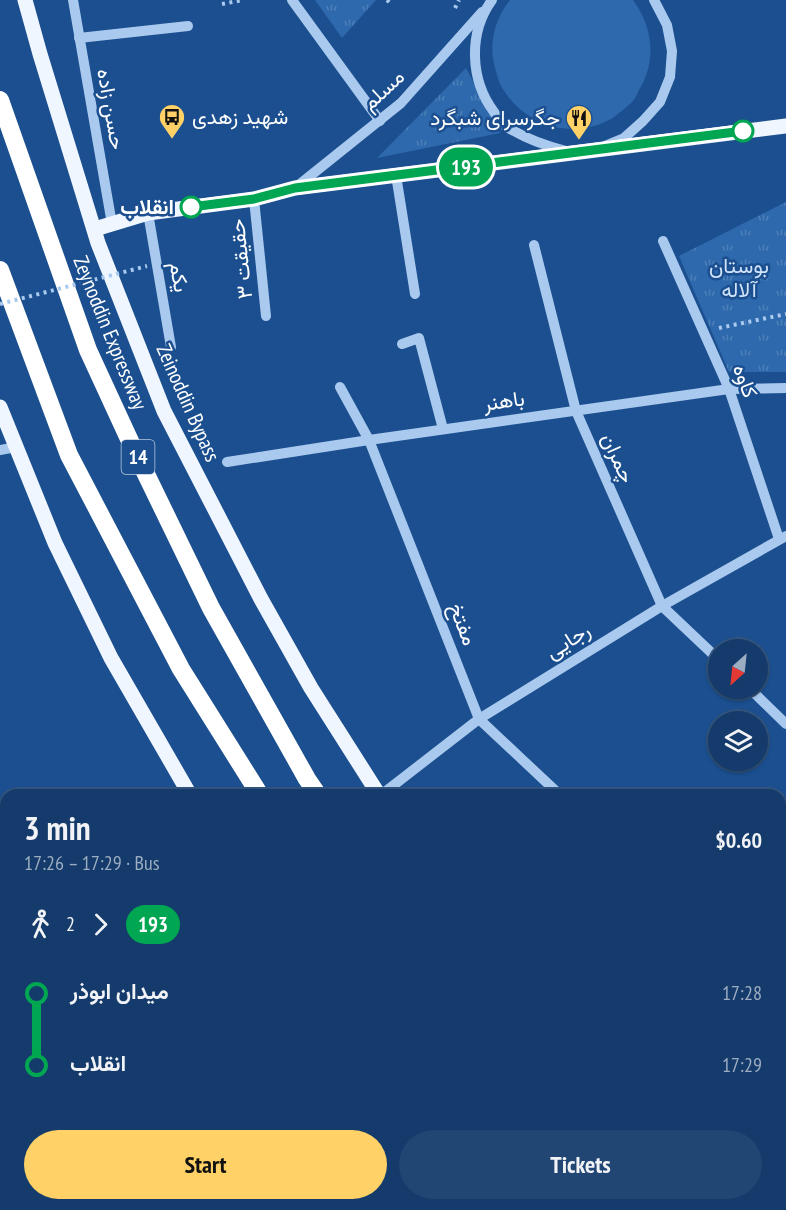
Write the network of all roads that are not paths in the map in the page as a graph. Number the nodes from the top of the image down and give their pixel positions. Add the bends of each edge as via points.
1 (25, 0) edge
2 (73, 0) edge
3 (291, 0) edge
4 (654, 0) edge
5 (489, 4) edge
6 (188, 26) dead end
7 (79, 38) junction
8 (0, 100) edge
9 (380, 121) junction
10 (786, 126) edge
11 (591, 151) junction
12 (396, 175) junction
13 (295, 188) junction
14 (254, 199) junction
15 (148, 213) junction
16 (112, 224) junction
17 (95, 229) junction
18 (663, 241) dead end
19 (534, 245) dead end
20 (0, 270) edge
21 (415, 294) dead end
22 (266, 316) dead end
23 (402, 344) dead end
24 (171, 347) dead end
25 (340, 387) dead end
26 (729, 388) junction
27 (786, 388) edge
28 (0, 407) edge
29 (576, 411) junction
30 (443, 429) junction
31 (369, 440) junction
32 (16, 447) junction
33 (0, 450) edge
34 (227, 462) dead end
35 (783, 538) edge
36 (662, 606) junction
37 (708, 650) edge
38 (311, 688) junction
39 (760, 699) edge
40 (479, 719) junction
41 (786, 724) edge
42 (187, 789) edge
43 (256, 789) edge
44 (314, 789) edge
45 (367, 789) edge
46 (376, 789) edge
47 (388, 789) edge
48 (554, 789) edge

1 - 17 main road, Zeinoddin Bypass
2 - 7 street, حسن زاده
3 - 9 street
4 - 11 street via 667,25 672,51 670,77 660,102 624,138
5 - 9 street, مسلم via 402,103
5 - 11 street via 477,31 474,56 478,81 488,104 503,124 527,138 547,147
6 - 7 street
7 - 16 street, حسن زاده
8 - 44 highway, Zeynoddin Expressway / 14 via 93,360 212,608
9 - 13 street, مسلم
10 - 11 main road
11 - 12 main road
12 - 13 main road
12 - 21 street
13 - 14 main road
14 - 15 main road
14 - 22 street, حقیقت ۳
15 - 16 main road
15 - 24 street, یکم
16 - 17 main road
17 - 38 main road, Zeinoddin Bypass via 164,411
18 - 26 street, کاوه
19 - 29 street, چمران
20 - 43 highway via 69,455 181,669
23 - 30 street via 419,338
25 - 31 street, مفتخ
26 - 27 street, باهنر
26 - 29 street, باهنر
26 - 35 street, کاوه
28 - 32 main road
29 - 30 street, باهنر
29 - 36 street, چمران
30 - 31 street, باهنر
31 - 34 street, باهنر
31 - 40 street, مفتخ
32 - 33 street
32 - 42 main road via 55,543 111,658
35 - 36 street, رجایی
36 - 37 street, چمران
36 - 40 street, رجایی
38 - 45 main road
38 - 46 main road, Zeinoddin Bypass
39 - 41 street
40 - 47 street, رجایی
40 - 48 street, مفتخ

